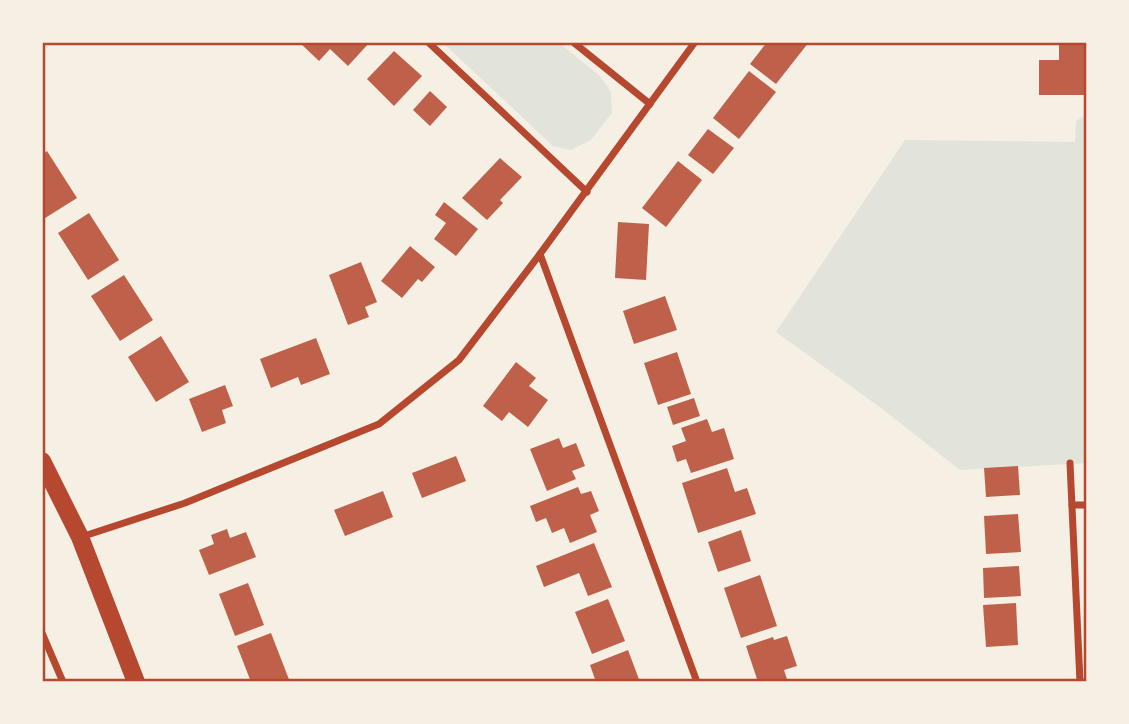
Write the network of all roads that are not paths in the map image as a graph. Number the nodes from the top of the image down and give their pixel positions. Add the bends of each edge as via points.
1 (428, 42) edge
2 (573, 42) edge
3 (695, 42) edge
4 (650, 104) junction
5 (587, 192) junction
6 (541, 254) junction
7 (42, 461) edge
8 (1070, 463) dead end
9 (1072, 505) junction
10 (1087, 505) edge
11 (80, 537) junction
12 (42, 633) edge
13 (62, 682) edge
14 (136, 682) edge
15 (697, 682) edge
16 (1080, 682) edge

1 - 5 street
2 - 4 street
3 - 4 street
4 - 5 street
5 - 6 street
6 - 11 street via 459,360 379,424 185,503
6 - 15 street
7 - 11 main road
8 - 9 street
9 - 10 street
9 - 16 street
11 - 14 main road
12 - 13 street

